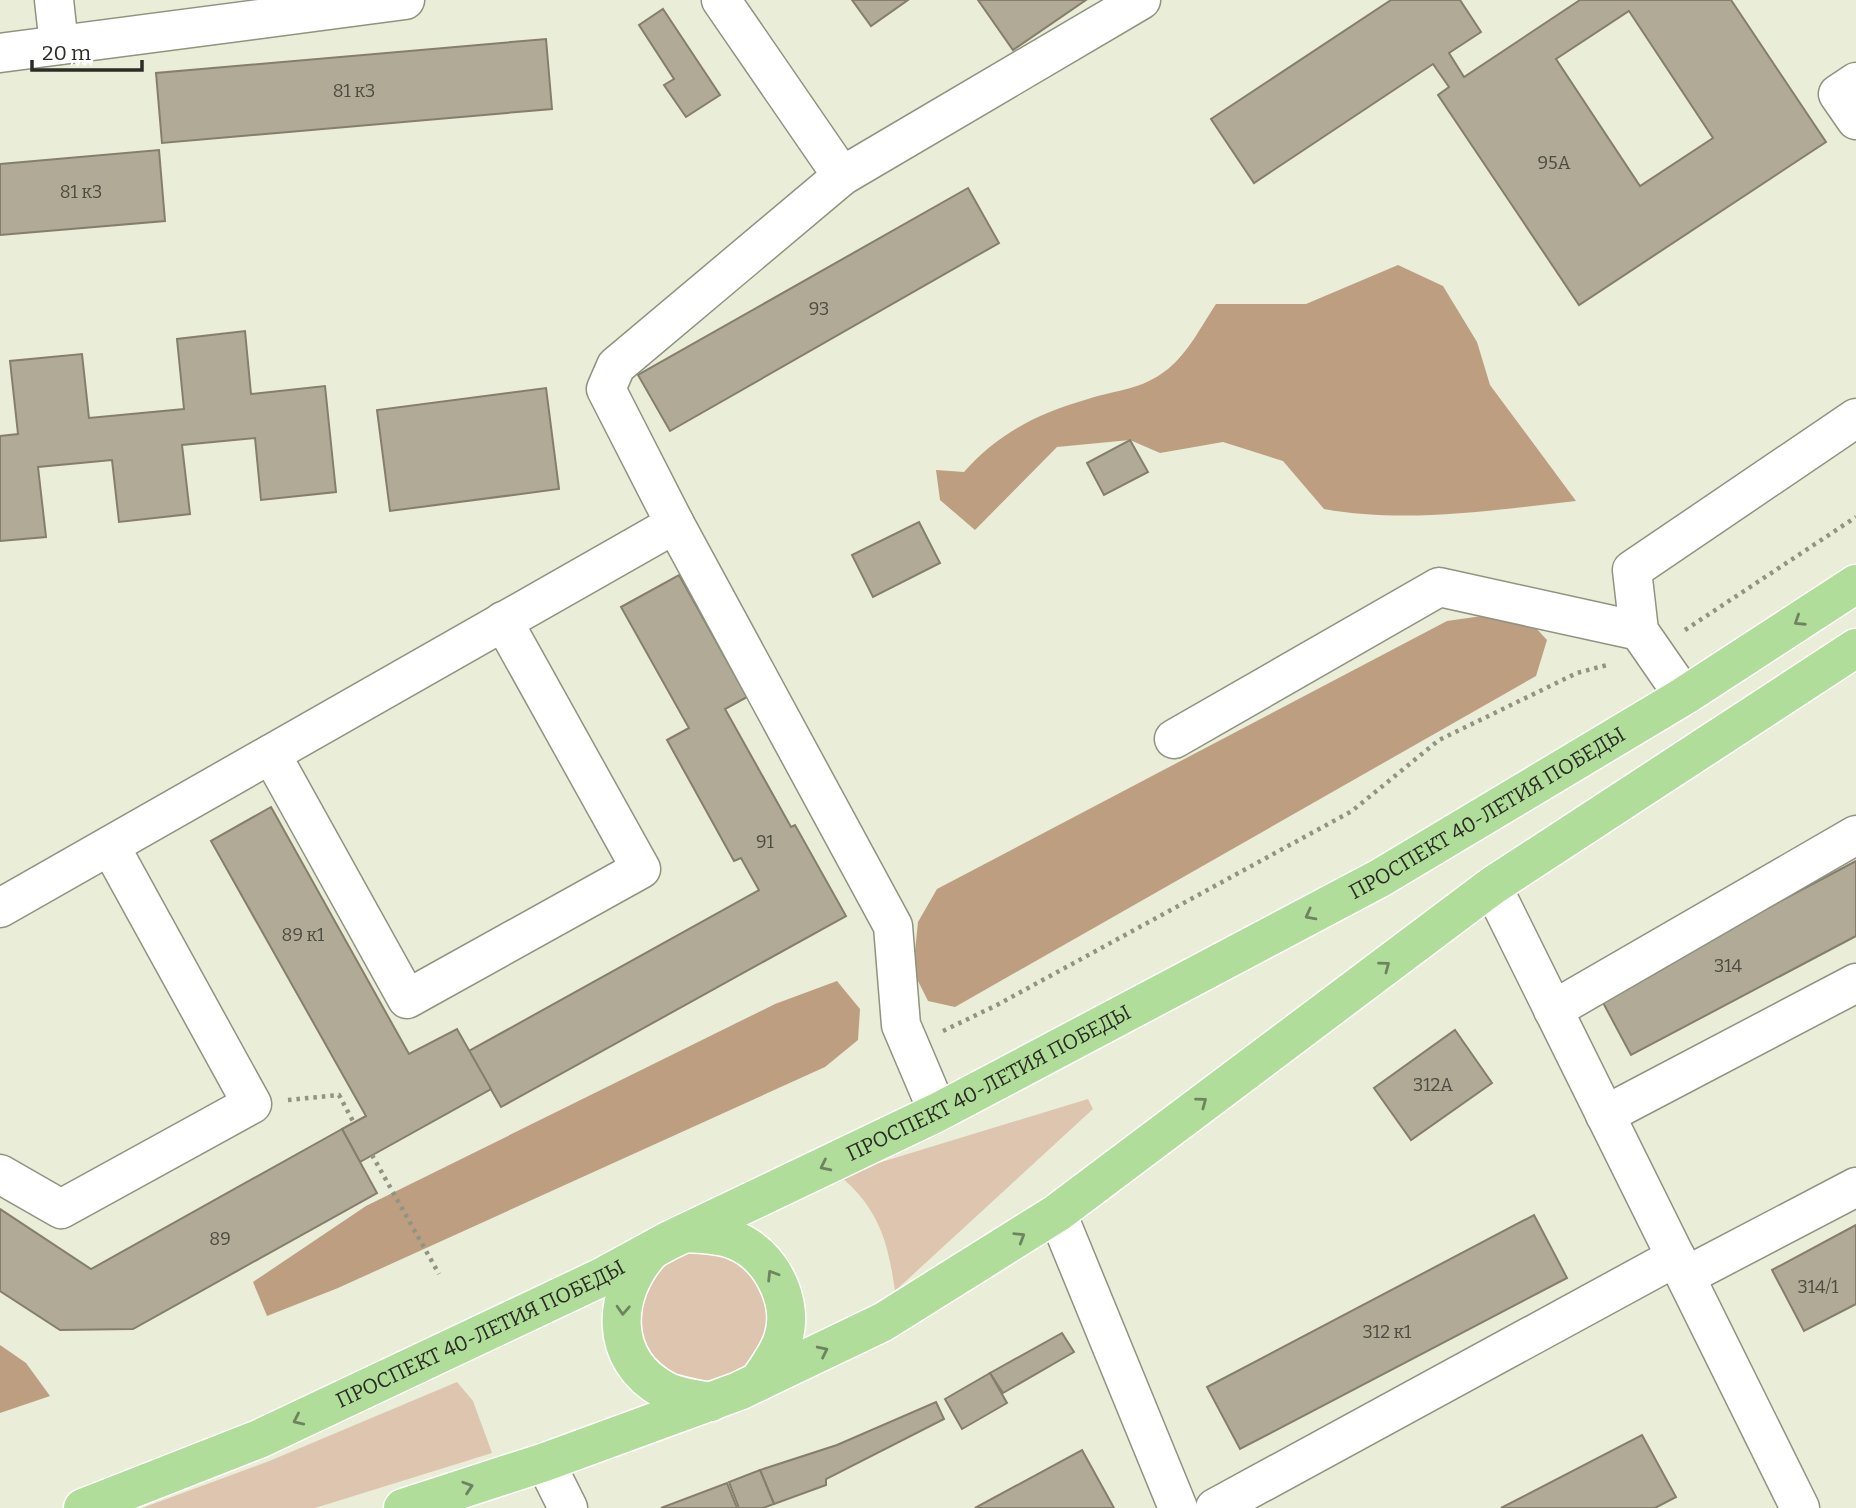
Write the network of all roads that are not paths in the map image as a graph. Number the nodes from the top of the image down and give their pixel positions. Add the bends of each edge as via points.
1 (54, 0) edge
2 (405, 0) edge
3 (721, 0) edge
4 (1141, 0) edge
5 (59, 46) junction
6 (0, 53) edge
7 (1856, 82) edge
8 (1856, 120) edge
9 (842, 176) junction
10 (1856, 418) edge
11 (675, 524) junction
12 (1856, 584) edge
13 (503, 621) junction
14 (1646, 641) junction
15 (1856, 648) edge
16 (1684, 696) junction
17 (1174, 739) dead end
18 (271, 754) junction
19 (1856, 835) edge
20 (110, 846) junction
21 (1492, 886) junction
22 (0, 908) edge
23 (1856, 983) edge
24 (1553, 1010) junction
25 (938, 1112) junction
26 (1605, 1115) junction
27 (0, 1174) edge
28 (1856, 1187) edge
29 (1057, 1213) junction
30 (685, 1233) junction
31 (652, 1250) junction
32 (1681, 1266) junction
33 (758, 1382) junction
34 (711, 1402) junction
35 (545, 1462) junction
36 (83, 1508) edge
37 (403, 1508) edge
38 (568, 1508) edge
39 (1178, 1508) edge
40 (1215, 1508) edge
41 (1800, 1508) edge

1 - 5 lane
2 - 5 lane
3 - 9 lane
4 - 9 lane
5 - 6 lane
7 - 8 lane via 1838,94
9 - 11 lane via 615,366 606,389
10 - 14 lane via 1632,570
11 - 13 lane
11 - 25 lane via 893,926 901,1025
12 -> 16 main road, ПРОСПЕКТ 40-ЛЕТИЯ ПОБЕДЫ
13 - 18 lane
13 - 18 lane via 642,869 407,999
14 - 16 lane
14 - 17 lane via 1439,587
15 - 21 main road
16 -> 25 main road, ПРОСПЕКТ 40-ЛЕТИЯ ПОБЕДЫ via 1380,878
18 - 20 lane
19 - 24 lane
20 - 22 lane
20 - 27 lane via 252,1104 61,1209
21 - 24 lane
29 -> 21 main road
23 - 26 lane
24 - 26 lane
25 -> 30 main road, ПРОСПЕКТ 40-ЛЕТИЯ ПОБЕДЫ
26 - 32 lane
28 - 32 lane
33 -> 29 main road via 883,1322
29 - 39 lane
30 - 31 main road, ПРОСПЕКТ 40-ЛЕТИЯ ПОБЕДЫ
33 -> 30 main road via 783,1338 786,1310 778,1280 759,1255 734,1240
31 -> 34 main road via 626,1286 621,1311 626,1348 639,1370 664,1390
31 -> 36 main road, ПРОСПЕКТ 40-ЛЕТИЯ ПОБЕДЫ via 259,1439
32 - 40 lane
32 - 41 lane
33 - 34 main road
34 - 35 main road
37 -> 35 main road
35 - 38 lane

